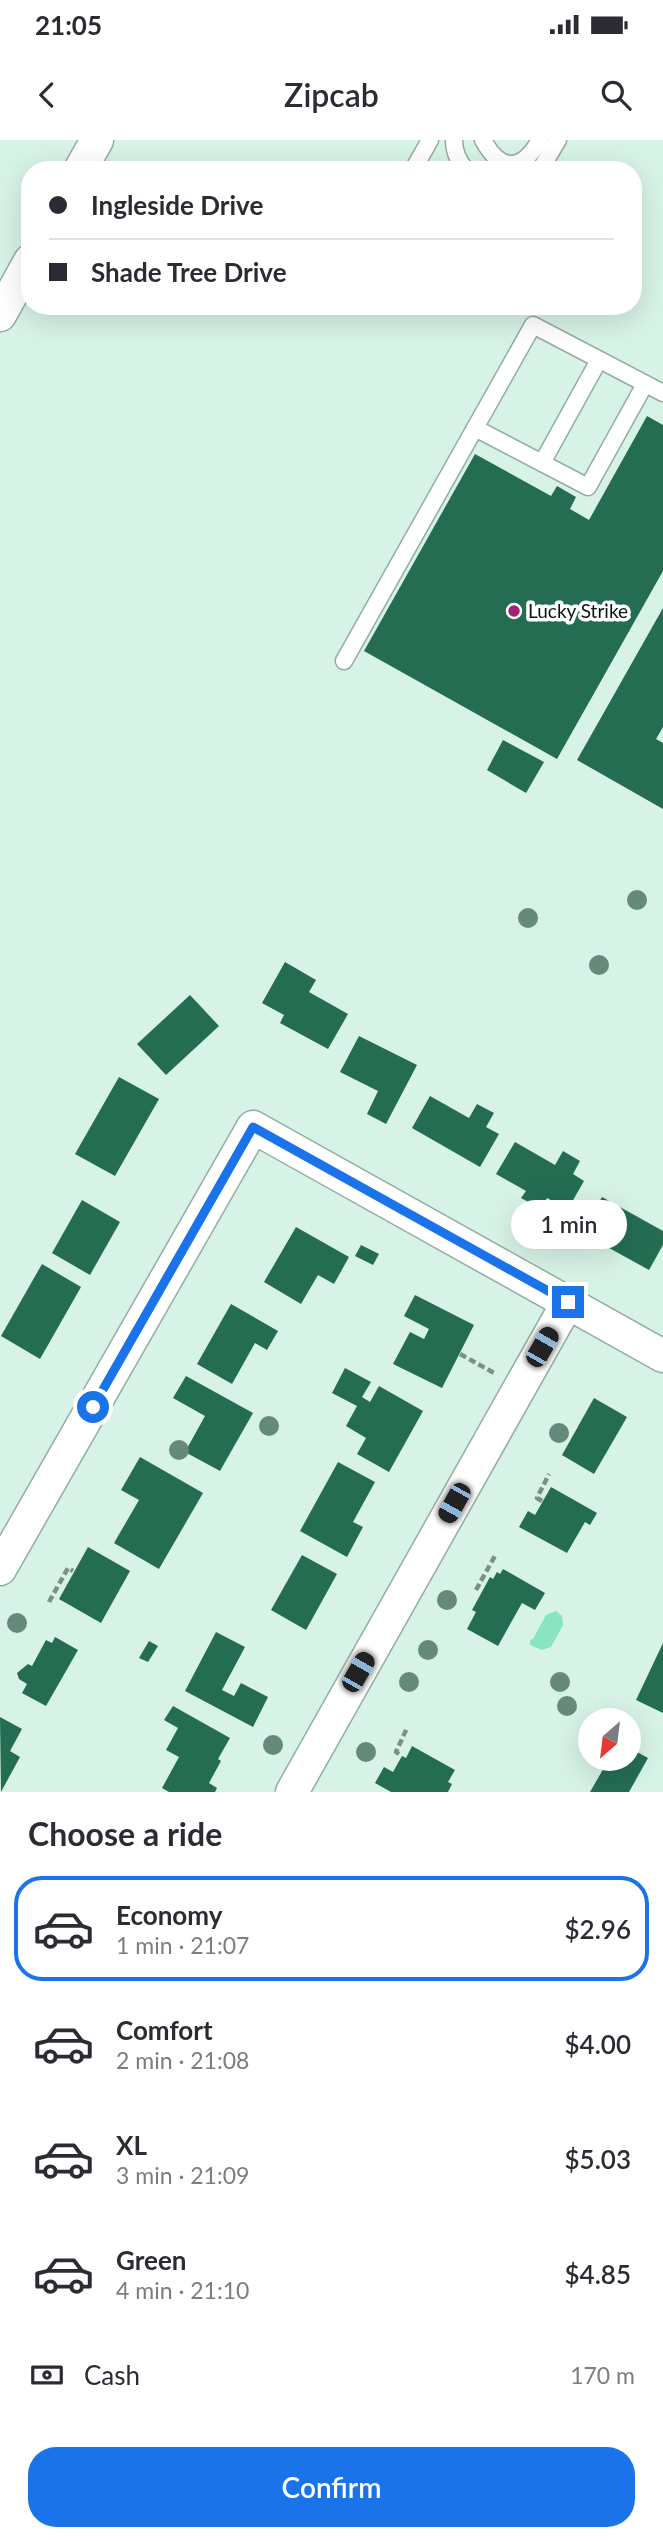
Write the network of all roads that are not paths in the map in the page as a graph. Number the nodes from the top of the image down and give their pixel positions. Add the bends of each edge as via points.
1 (97, 140) edge
2 (430, 140) edge
3 (454, 140) edge
4 (483, 140) edge
5 (558, 140) edge
6 (536, 147) edge
7 (85, 161) edge
8 (418, 161) edge
9 (459, 161) edge
10 (504, 161) edge
11 (523, 161) edge
12 (545, 161) edge
13 (21, 277) edge
14 (0, 315) edge
15 (599, 360) junction
16 (645, 384) junction
17 (663, 393) edge
18 (475, 428) junction
19 (542, 463) junction
20 (344, 662) dead end
21 (568, 1302) junction
22 (663, 1356) edge
23 (0, 1569) edge
24 (292, 1792) edge

1 - 7 street
2 - 8 lane
3 - 9 lane
4 - 10 lane
5 - 12 lane
6 - 11 lane
13 - 14 street
15 - 16 lane
15 - 18 lane via 533,325
15 - 19 lane
16 - 17 lane
16 - 19 lane via 588,487
18 - 19 lane
18 - 20 lane
21 - 22 street
21 - 23 street via 253,1127
21 - 24 street

